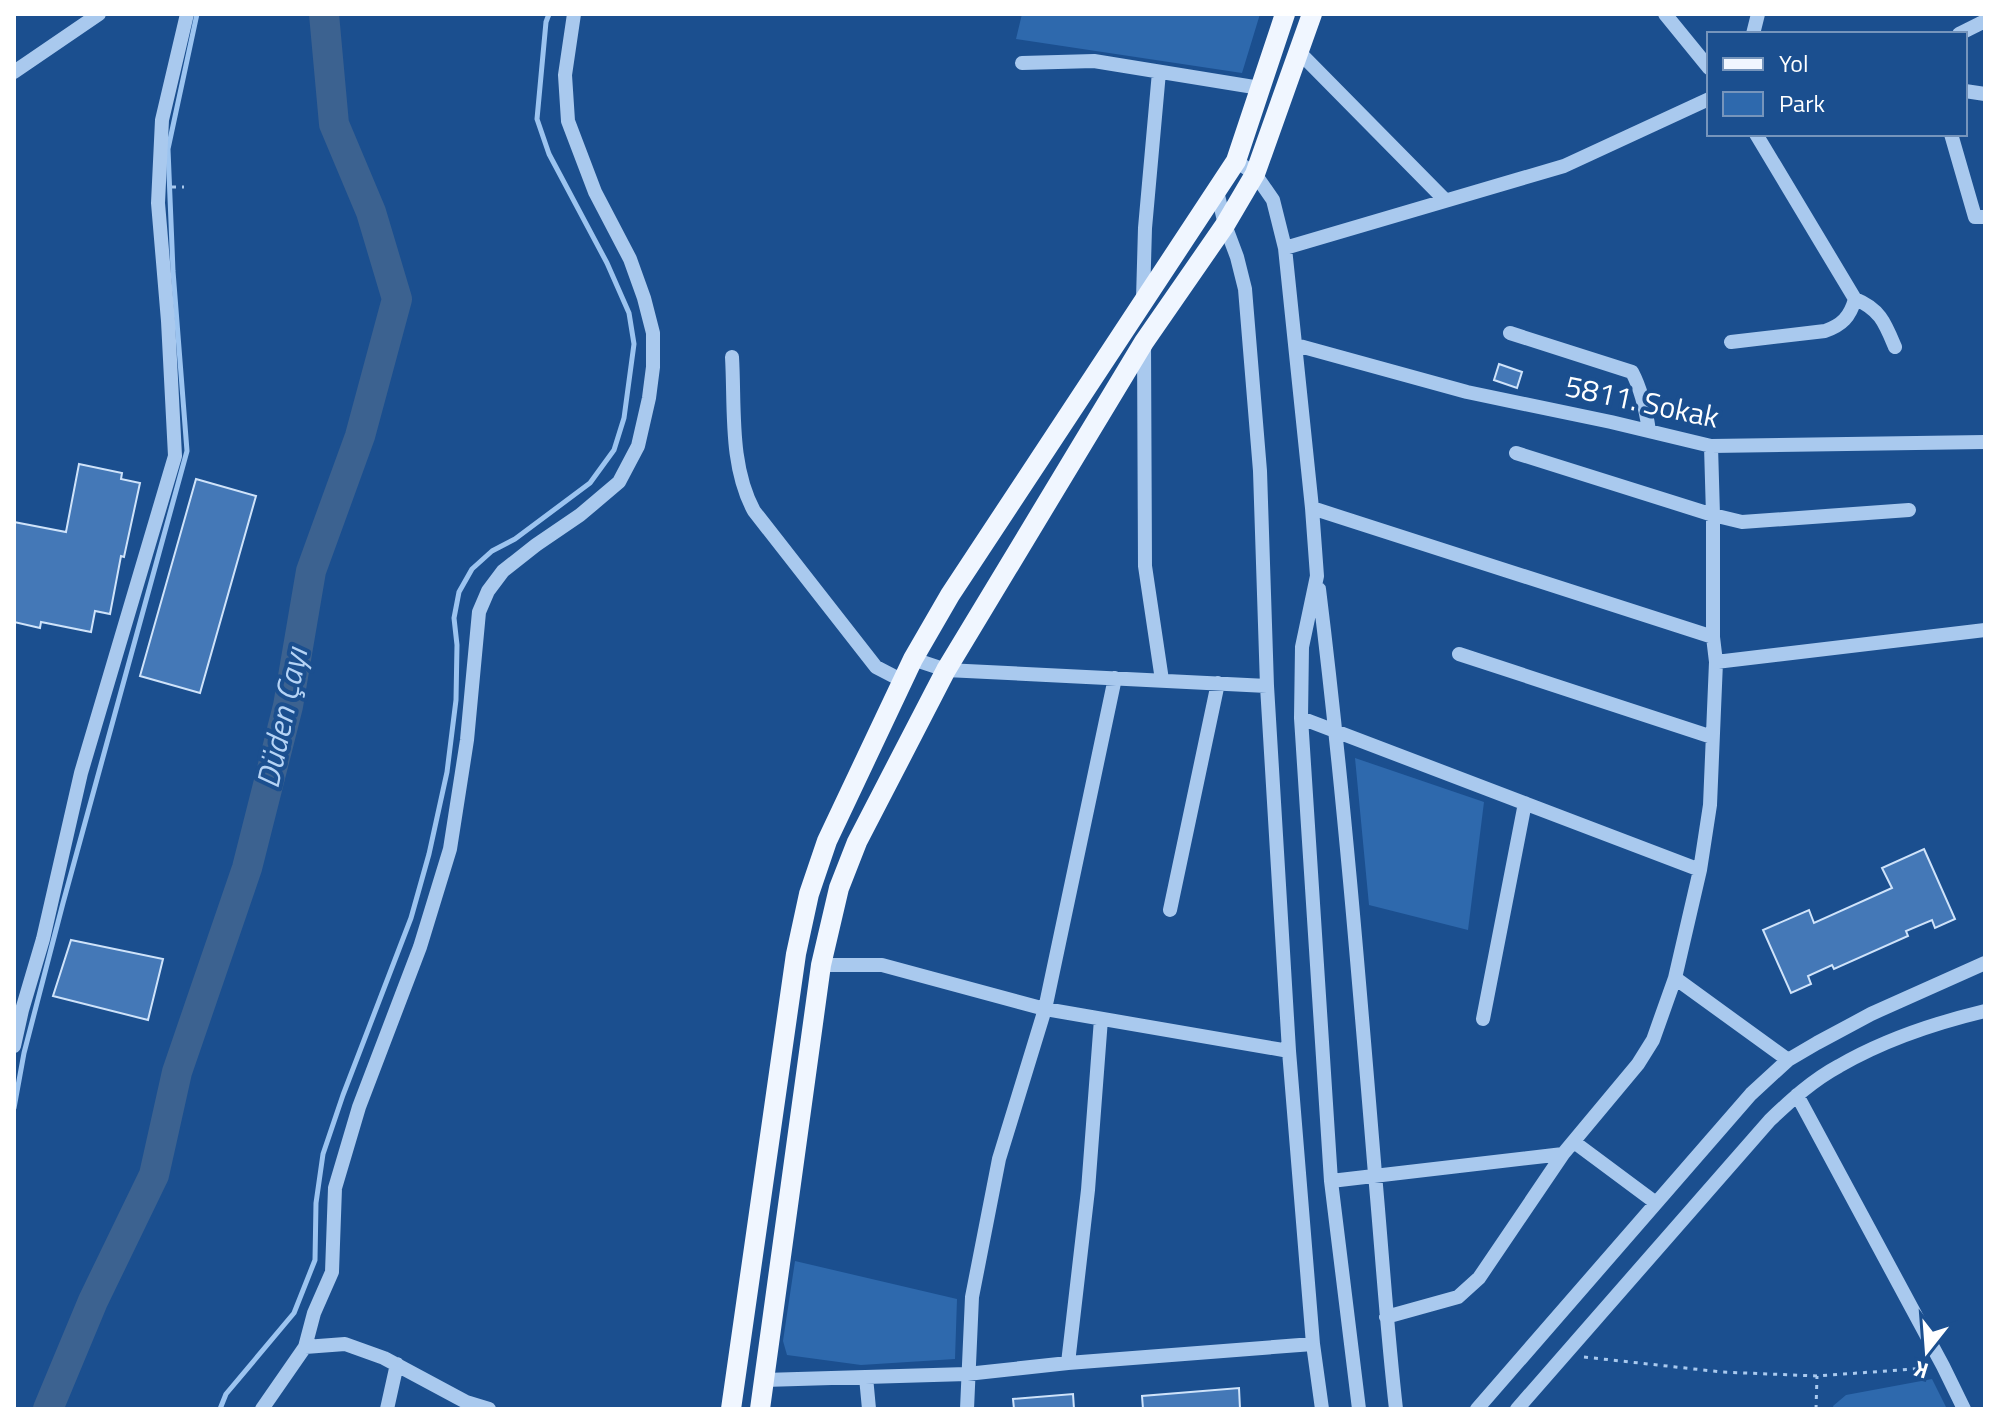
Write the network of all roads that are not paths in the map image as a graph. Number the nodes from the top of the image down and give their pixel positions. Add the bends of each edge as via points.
1 (99, 14) edge
2 (187, 14) edge
3 (574, 14) edge
4 (1285, 14) edge
5 (1312, 14) edge
6 (1665, 14) edge
7 (1985, 21) edge
8 (1963, 32) edge
9 (1299, 52) junction
10 (1022, 63) dead end
11 (1707, 66) edge
12 (14, 72) edge
13 (1159, 72) junction
14 (1260, 88) junction
15 (1707, 100) edge
16 (1757, 136) edge
17 (1952, 136) edge
18 (1236, 161) junction
19 (1255, 174) junction
20 (1217, 191) junction
21 (1445, 200) junction
22 (1985, 217) edge
23 (1225, 225) junction
24 (1285, 248) junction
25 (1855, 299) junction
26 (1142, 304) junction
27 (1510, 333) dead end
28 (1144, 342) junction
29 (1731, 342) dead end
30 (1296, 345) junction
31 (1895, 347) dead end
32 (732, 357) dead end
33 (1649, 431) junction
34 (1985, 442) edge
35 (1711, 446) junction
36 (1516, 453) dead end
37 (1312, 508) junction
38 (1909, 510) dead end
39 (1713, 515) junction
40 (1317, 576) junction
41 (1985, 630) edge
42 (1713, 637) junction
43 (1459, 654) dead end
44 (913, 659) junction
45 (1716, 662) junction
46 (946, 670) junction
47 (1115, 678) junction
48 (1162, 680) junction
49 (903, 681) junction
50 (1218, 683) junction
51 (1267, 686) junction
52 (1301, 718) junction
53 (1337, 731) junction
54 (1712, 737) junction
55 (1525, 803) junction
56 (1700, 870) junction
57 (1170, 910) dead end
58 (1985, 963) edge
59 (821, 965) junction
60 (1675, 978) junction
61 (1045, 1009) junction
62 (1985, 1011) edge
63 (1101, 1019) junction
64 (1483, 1019) dead end
65 (14, 1046) edge
66 (1289, 1051) junction
67 (1788, 1060) junction
68 (1797, 1095) junction
69 (1574, 1142) junction
70 (1563, 1154) junction
71 (1376, 1176) junction
72 (1331, 1181) junction
73 (1656, 1203) junction
74 (1386, 1317) junction
75 (1313, 1344) junction
76 (305, 1347) junction
77 (1068, 1363) junction
78 (397, 1364) junction
79 (967, 1374) junction
80 (866, 1377) junction
81 (764, 1380) junction
82 (262, 1409) edge
83 (387, 1409) edge
84 (489, 1409) edge
85 (731, 1409) edge
86 (760, 1409) edge
87 (869, 1409) edge
88 (967, 1409) edge
89 (1322, 1409) edge
90 (1359, 1409) edge
91 (1396, 1409) edge
92 (1477, 1409) edge
93 (1517, 1409) edge
94 (1964, 1409) edge

1 - 12 street
2 - 65 street via 162,120 158,203 175,456 81,773
3 - 76 street via 565,75 568,121 644,298 653,333 649,398 638,446 619,482 503,571 479,612 450,849 335,1188 332,1272
4 - 14 main road
5 - 9 main road
6 - 11 street
7 - 8 street
9 - 19 main road
9 - 21 street
10 - 13 street via 1094,61
13 - 14 street
13 - 26 street
14 - 18 main road
15 - 21 street via 1564,166
16 - 25 street
17 - 22 street via 1975,217
18 - 19 street
18 - 20 main road
19 - 23 main road
19 - 24 street via 1273,200
20 - 23 street
20 - 26 main road
21 - 24 street
23 - 28 main road
23 - 51 street via 1245,289 1260,471
24 - 30 street
25 - 29 street via 1847,318 1825,331
25 - 31 street via 1871,306
26 - 44 main road
27 - 33 street via 1632,372
28 - 46 main road
28 - 48 street via 1145,566
30 - 33 street, 5811. Sokak via 1467,392
30 - 37 street
32 - 49 street via 737,461 746,497 876,667
33 - 35 street, 5811. Sokak
34 - 35 street, 5811. Sokak
35 - 39 street
36 - 39 street
37 - 40 street
37 - 42 street
38 - 39 street via 1742,522
39 - 42 street
40 - 52 street via 1302,647
40 - 53 street
41 - 45 street
42 - 45 street
43 - 54 street
44 - 46 street
44 - 49 main road
45 - 54 street
46 - 47 street
46 - 59 main road via 857,842 839,888
47 - 48 street
47 - 61 street
48 - 50 street
49 - 85 main road via 827,841 809,894 793,969
50 - 51 street
50 - 57 street
51 - 66 street
52 - 53 street
52 - 72 street
53 - 55 street
53 - 71 street
54 - 56 street via 1710,805
55 - 56 street
55 - 64 street
56 - 60 street
58 - 67 street via 1871,1014
59 - 61 street via 882,965
59 - 81 main road
60 - 67 street
60 - 69 street via 1653,1040
61 - 63 street
61 - 79 street via 999,1159 972,1297
62 - 68 street via 1889,1041 1838,1066
63 - 66 street
63 - 77 street
66 - 75 street
67 - 73 street via 1751,1094
68 - 93 street
68 - 94 street
69 - 70 street
69 - 73 street
70 - 71 street
70 - 74 street via 1479,1278 1458,1297
71 - 72 street
71 - 74 street
72 - 90 street
73 - 92 street
74 - 91 street
75 - 77 street
75 - 89 street
76 - 78 street via 345,1344
76 - 82 street
77 - 79 street
78 - 83 street
78 - 84 street
79 - 80 street
79 - 88 street
80 - 81 street
80 - 87 street
81 - 86 main road

